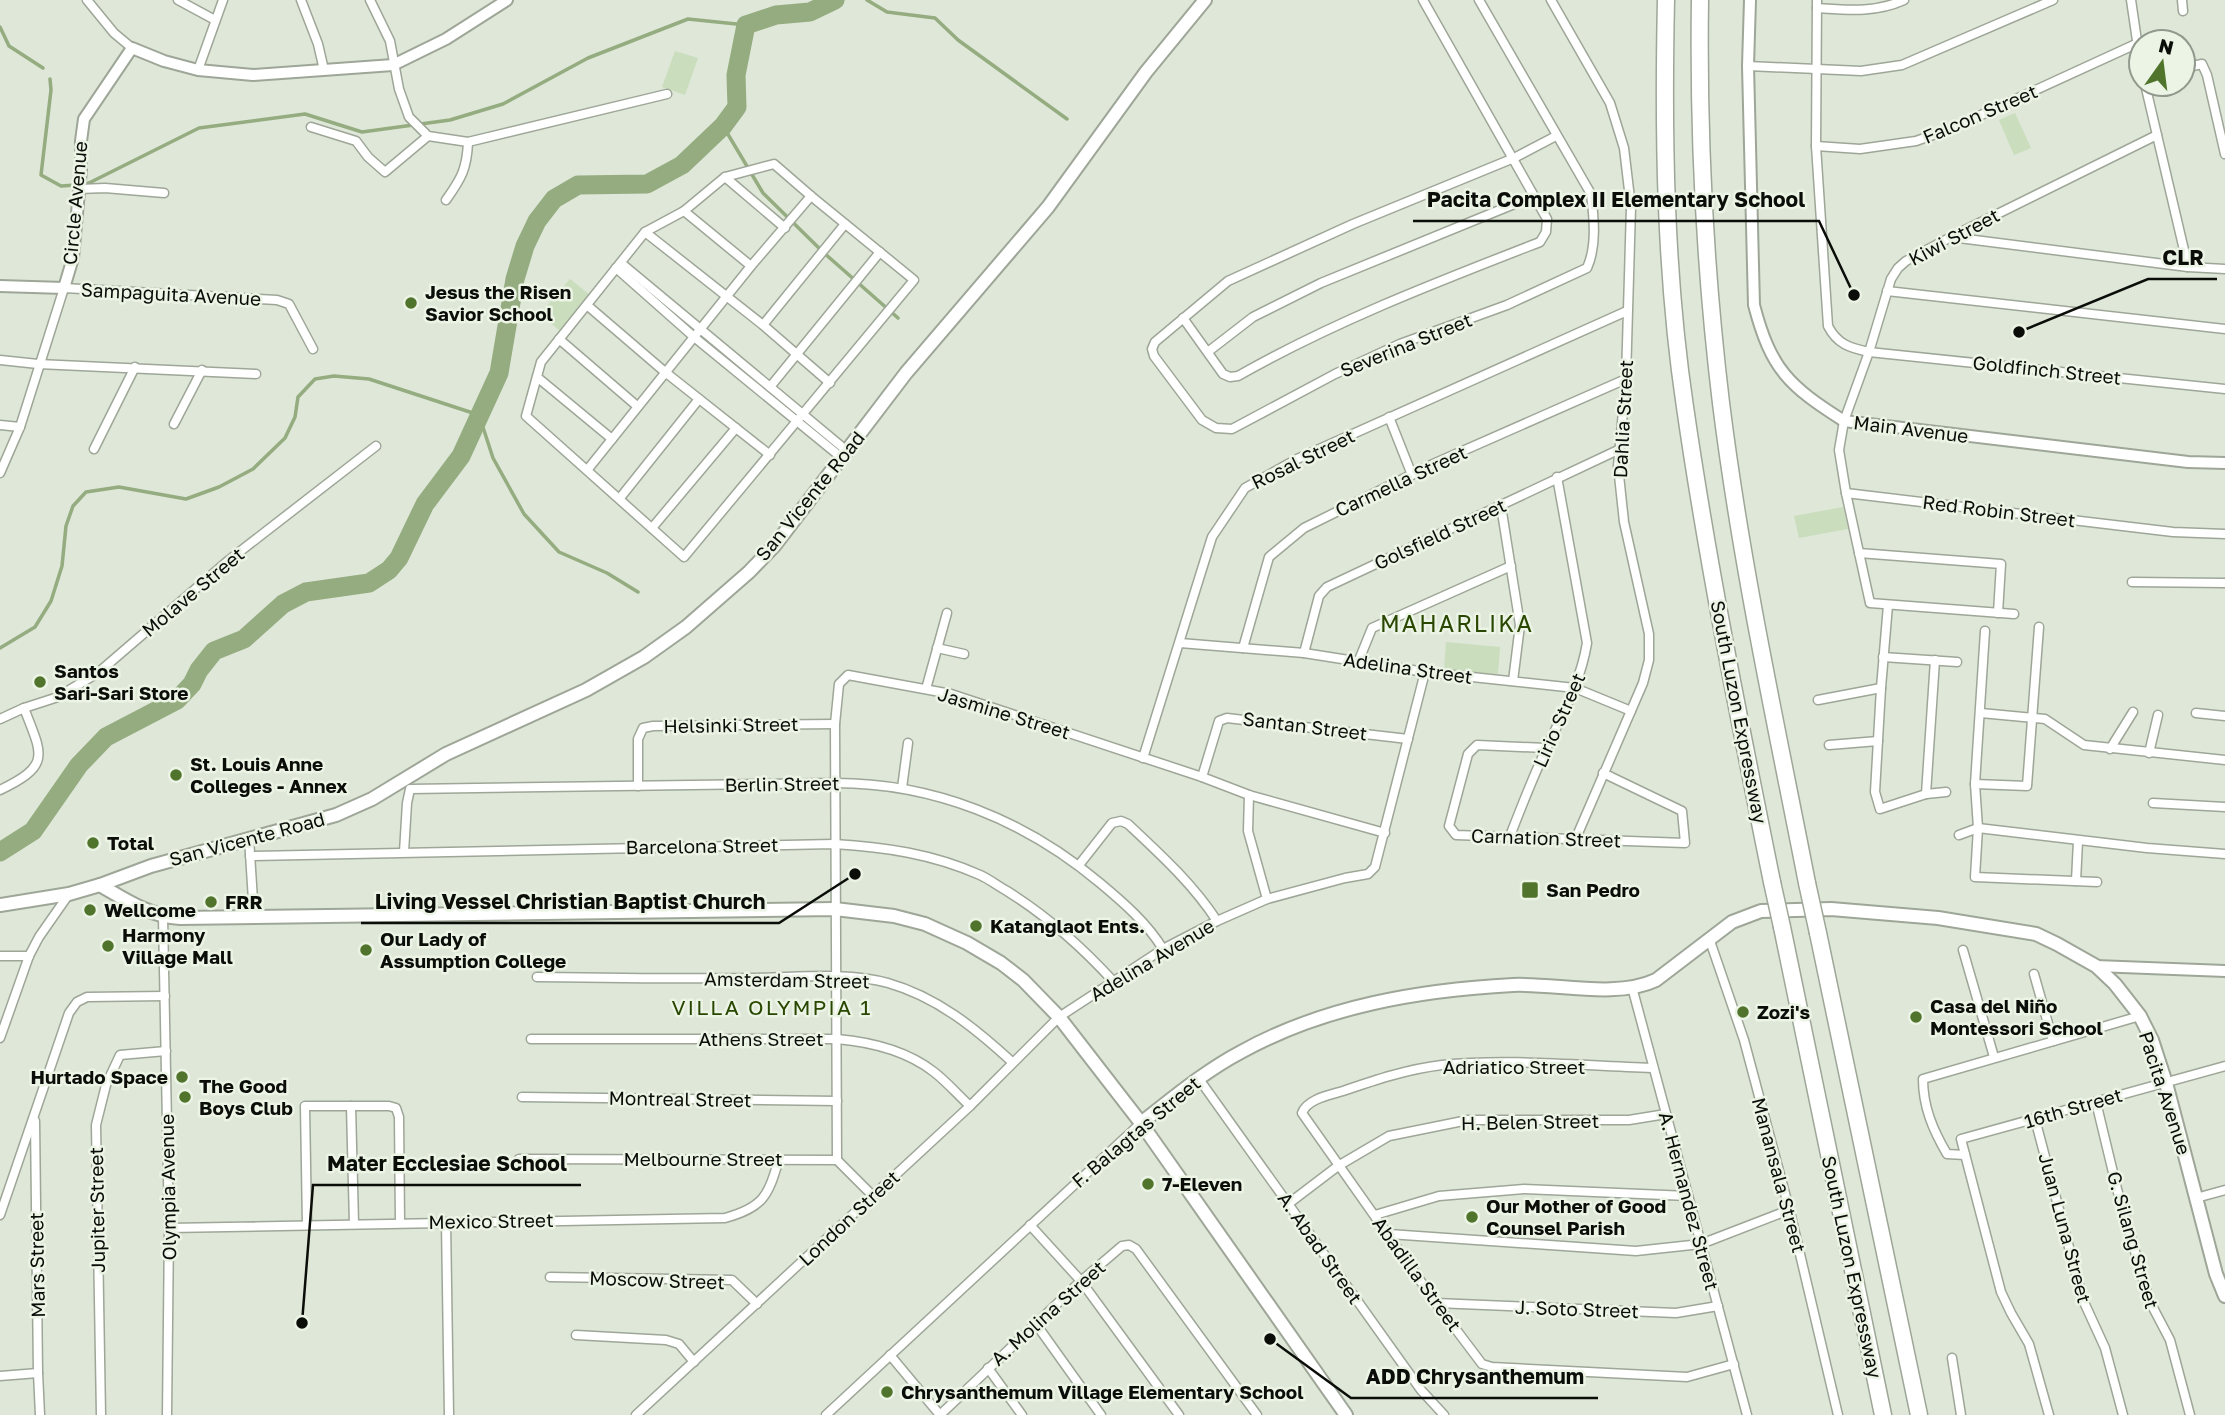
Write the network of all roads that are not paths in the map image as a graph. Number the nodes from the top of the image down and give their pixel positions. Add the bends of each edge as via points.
1 (87, 0) edge
2 (178, 0) edge
3 (223, 0) edge
4 (301, 0) edge
5 (370, 0) edge
6 (507, 0) edge
7 (1205, 0) edge
8 (1423, 0) edge
9 (1479, 0) edge
10 (1551, 0) edge
11 (1666, 0) edge
12 (1700, 0) edge
13 (1750, 0) edge
14 (1904, 0) edge
15 (2053, 0) edge
16 (2131, 0) edge
17 (2182, 0) edge
18 (1817, 4) edge
19 (2183, 11) dead end
20 (215, 20) junction
21 (2134, 28) edge
22 (132, 48) junction
23 (2127, 48) edge
24 (393, 65) junction
25 (2197, 65) edge
26 (1748, 66) junction
27 (1815, 69) junction
28 (198, 70) junction
29 (324, 70) junction
30 (667, 94) dead end
31 (2148, 98) edge
32 (311, 127) dead end
33 (427, 135) junction
34 (2157, 135) junction
35 (1556, 136) junction
36 (468, 142) junction
37 (1816, 146) junction
38 (2225, 154) edge
39 (1514, 158) junction
40 (725, 177) junction
41 (79, 187) junction
42 (163, 193) dead end
43 (1534, 196) junction
44 (811, 197) junction
45 (446, 201) dead end
46 (684, 211) junction
47 (845, 224) junction
48 (785, 228) junction
49 (645, 232) junction
50 (1951, 237) junction
51 (880, 252) junction
52 (619, 266) junction
53 (751, 266) junction
54 (2188, 267) junction
55 (2225, 268) edge
56 (0, 286) edge
57 (64, 288) junction
58 (1887, 291) junction
59 (727, 296) junction
60 (588, 306) junction
61 (1627, 311) junction
62 (1183, 318) junction
63 (763, 325) junction
64 (2225, 329) edge
65 (697, 333) junction
66 (559, 339) junction
67 (313, 349) dead end
68 (1209, 351) junction
69 (1869, 352) junction
70 (797, 353) junction
71 (0, 360) edge
72 (38, 364) junction
73 (135, 367) junction
74 (202, 370) junction
75 (665, 373) junction
76 (256, 374) dead end
77 (537, 377) junction
78 (1626, 379) junction
79 (830, 383) junction
80 (770, 387) junction
81 (2225, 388) edge
82 (699, 399) junction
83 (637, 406) junction
84 (1389, 417) junction
85 (801, 418) junction
86 (1844, 421) junction
87 (174, 424) dead end
88 (0, 425) edge
89 (20, 427) junction
90 (736, 428) junction
91 (612, 439) junction
92 (376, 446) dead end
93 (94, 449) dead end
94 (1618, 450) junction
95 (845, 454) junction
96 (770, 455) junction
97 (2225, 463) edge
98 (588, 469) junction
99 (0, 473) edge
100 (1412, 475) junction
101 (1557, 477) junction
102 (1846, 493) junction
103 (620, 498) junction
104 (1501, 506) junction
105 (652, 528) junction
106 (2225, 534) edge
107 (1859, 553) junction
108 (1511, 566) junction
109 (2132, 582) dead end
110 (2225, 583) edge
111 (1888, 605) junction
112 (947, 613) dead end
113 (1997, 613) junction
114 (2014, 614) dead end
115 (2039, 627) dead end
116 (1985, 632) dead end
117 (1180, 643) junction
118 (937, 648) junction
119 (1243, 648) junction
120 (1304, 653) junction
121 (964, 654) dead end
122 (1883, 657) junction
123 (1359, 660) junction
124 (1935, 660) junction
125 (1957, 662) dead end
126 (1425, 672) junction
127 (1513, 681) junction
128 (1575, 688) junction
129 (1881, 688) junction
130 (926, 689) junction
131 (1818, 700) dead end
132 (24, 708) junction
133 (1631, 711) junction
134 (2133, 712) dead end
135 (1981, 713) junction
136 (2196, 713) dead end
137 (2158, 715) dead end
138 (2225, 716) edge
139 (2033, 717) junction
140 (0, 719) edge
141 (835, 724) junction
142 (1408, 739) junction
143 (1878, 741) junction
144 (908, 743) dead end
145 (1829, 745) dead end
146 (1546, 748) junction
147 (2109, 748) junction
148 (2149, 752) junction
149 (1143, 758) junction
150 (2225, 760) edge
151 (1603, 773) junction
152 (1202, 777) junction
153 (835, 783) junction
154 (1976, 784) junction
155 (638, 786) junction
156 (902, 788) junction
157 (0, 790) edge
158 (1946, 792) dead end
159 (1926, 794) junction
160 (1248, 795) junction
161 (2152, 803) dead end
162 (2225, 807) edge
163 (1978, 828) junction
164 (1385, 833) junction
165 (1959, 835) dead end
166 (1510, 836) junction
167 (249, 838) junction
168 (1576, 838) junction
169 (2078, 841) junction
170 (834, 844) junction
171 (404, 852) junction
172 (2225, 854) edge
173 (250, 856) junction
174 (1079, 865) junction
175 (2077, 881) junction
176 (2097, 882) dead end
177 (100, 885) junction
178 (69, 894) junction
179 (1267, 899) junction
180 (0, 905) edge
181 (835, 909) junction
182 (1831, 909) joint
183 (254, 916) junction
184 (163, 917) junction
185 (1217, 921) junction
186 (1709, 938) junction
187 (1163, 949) junction
188 (1963, 950) dead end
189 (0, 956) edge
190 (29, 956) junction
191 (2096, 966) junction
192 (2225, 971) edge
193 (2034, 974) dead end
194 (537, 977) dead end
195 (836, 977) junction
196 (1113, 981) junction
197 (1632, 987) junction
198 (165, 996) junction
199 (2140, 1016) junction
200 (1059, 1017) junction
201 (0, 1038) edge
202 (837, 1038) junction
203 (531, 1039) dead end
204 (2053, 1041) junction
205 (166, 1051) junction
206 (1994, 1057) junction
207 (1012, 1062) junction
208 (2225, 1066) edge
209 (1652, 1068) junction
210 (1199, 1079) junction
211 (2166, 1083) junction
212 (522, 1097) dead end
213 (837, 1101) junction
214 (2096, 1102) junction
215 (351, 1106) junction
216 (970, 1106) junction
217 (1302, 1113) joint
218 (35, 1114) junction
219 (1666, 1114) junction
220 (2035, 1119) junction
221 (1141, 1123) junction
222 (1965, 1154) junction
223 (779, 1158) junction
224 (519, 1159) dead end
225 (837, 1160) junction
226 (1338, 1166) junction
227 (2225, 1190) edge
228 (873, 1196) junction
229 (1688, 1196) junction
230 (2196, 1198) junction
231 (1289, 1203) junction
232 (1789, 1210) junction
233 (0, 1215) edge
234 (1375, 1215) junction
235 (446, 1222) junction
236 (400, 1223) junction
237 (354, 1224) junction
238 (307, 1225) junction
239 (1030, 1225) junction
240 (169, 1228) junction
241 (1389, 1234) junction
242 (1701, 1244) junction
243 (550, 1277) dead end
244 (1081, 1281) junction
245 (2225, 1296) edge
246 (1436, 1303) junction
247 (757, 1304) junction
248 (1718, 1306) junction
249 (1036, 1324) junction
250 (576, 1335) dead end
251 (890, 1355) junction
252 (1952, 1358) dead end
253 (694, 1362) junction
254 (1734, 1364) junction
255 (988, 1368) junction
256 (38, 1373) junction
257 (0, 1376) edge
258 (40, 1415) edge
259 (101, 1415) edge
260 (167, 1415) edge
261 (449, 1415) edge
262 (636, 1415) edge
263 (826, 1415) edge
264 (940, 1415) edge
265 (1022, 1415) edge
266 (1101, 1415) edge
267 (1179, 1415) edge
268 (1258, 1415) edge
269 (1346, 1415) edge
270 (1444, 1415) edge
271 (1747, 1415) edge
272 (1839, 1415) edge
273 (1882, 1415) edge
274 (1919, 1415) edge
275 (1961, 1415) edge
276 (2049, 1415) edge
277 (2123, 1415) edge
278 (2190, 1415) edge

1 - 22 street
2 - 20 street
3 - 20 street
4 - 29 street
5 - 24 street via 390,41
6 - 24 street
7 - 95 main road, San Vicente Road via 1048,207 922,353
8 - 39 street
9 - 35 street
10 - 61 street, Dahlia Street via 1610,103 1624,148 1631,207
11 - 273 highway, South Luzon Expressway, bridge via 1667,202 1685,406 1723,636
12 - 274 highway, South Luzon Expressway, bridge via 1704,190 1721,403 1757,631
13 - 26 street, Main Avenue
14 - 18 street via 1869,11
15 - 27 street via 1902,65 1861,71
16 - 21 street
17 - 19 street
18 - 27 street, Goldfinch Street
20 - 28 street
22 - 28 street
22 - 41 street, Circle Avenue via 84,119
23 - 37 street, Falcon Street via 1916,141 1860,149
24 - 29 street
24 - 33 street via 409,117
25 - 38 street via 2202,64 2207,75
26 - 27 street
26 - 86 street, Main Avenue via 1754,305 1763,339 1790,381
27 - 37 street, Goldfinch Street
28 - 29 street via 253,75
30 - 36 street
31 - 34 street
32 - 33 street via 356,141 385,172
33 - 36 street
34 - 50 street, Kiwi Street
34 - 54 street
35 - 39 street
35 - 62 street, Severina Street via 1591,194 1592,257 1587,268 1530,295 1400,344 1232,429 1216,428 1202,420 1154,356 1156,342
36 - 45 street via 462,177
37 - 69 street, Goldfinch Street via 1828,326 1838,341
39 - 43 street
39 - 62 street via 1228,281
40 - 44 street via 774,164
40 - 46 street
40 - 48 street
41 - 42 street
41 - 57 street, Circle Avenue via 73,258
43 - 68 street via 1310,289 1253,317
43 - 68 street via 1547,219 1540,242 1402,295 1296,343 1238,376 1223,374
44 - 47 street
44 - 48 street
46 - 49 street
46 - 53 street
47 - 51 street
47 - 63 street
48 - 53 street
49 - 52 street
49 - 59 street
50 - 54 street
50 - 58 street, Kiwi Street via 1906,261
51 - 70 street
51 - 79 street via 914,280
52 - 60 street
52 - 65 street
53 - 59 street
54 - 55 street
56 - 57 street, Sampaguita Avenue
57 - 67 street, Sampaguita Avenue via 277,300 289,303
57 - 72 street
58 - 64 street
58 - 69 street, Kiwi Street
59 - 63 street
59 - 65 street
60 - 66 street
60 - 75 street
61 - 78 street, Dahlia Street
61 - 84 street, Rosal Street
62 - 68 street
63 - 70 street
65 - 75 street
65 - 80 street
65 - 85 street
66 - 77 street via 541,362
66 - 83 street
69 - 81 street, Goldfinch Street
69 - 86 street, Kiwi Street
70 - 79 street
70 - 80 street
71 - 72 street
72 - 73 street
72 - 89 street
73 - 74 street
73 - 93 street
74 - 76 street
74 - 87 street
75 - 82 street
75 - 83 street
77 - 91 street
77 - 98 street via 526,416
78 - 94 street, Dahlia Street
78 - 100 street, Carmella Street
79 - 85 street
80 - 85 street
82 - 90 street
82 - 103 street
83 - 91 street
84 - 100 street
84 - 117 street, Rosal Street via 1245,488 1212,537
85 - 95 street
85 - 96 street
86 - 97 street, Main Avenue
86 - 102 street via 1839,450
88 - 89 street
89 - 99 street
90 - 96 street
90 - 105 street
91 - 98 street
92 - 132 street, Molave Street via 229,560 99,672 58,697
94 - 101 street, Golsfield Street
94 - 133 street, Dahlia Street via 1624,522 1649,634 1649,660
95 - 167 main road, San Vicente Road via 749,572 686,628 644,657 586,690 446,754 372,799 337,815
96 - 105 street via 684,557
98 - 103 street
100 - 119 street, Carmella Street via 1304,528 1269,557
101 - 104 street, Golsfield Street
101 - 128 street, Lirio Street via 1587,643
102 - 106 street, Red Robin Street via 2173,532
102 - 107 street
103 - 105 street
104 - 108 street
104 - 120 street, Golsfield Street via 1327,587 1319,596
107 - 111 street via 1870,603
107 - 113 street via 2001,564
108 - 123 street via 1372,628
108 - 127 street via 1520,625
109 - 110 street
111 - 113 street
111 - 122 street
112 - 118 street
113 - 114 street
115 - 139 street
116 - 135 street
117 - 119 street, Adelina Street
117 - 149 street, Rosal Street
118 - 121 street
118 - 130 street
119 - 120 street, Adelina Street
120 - 123 street, Adelina Street
122 - 124 street
122 - 129 street
123 - 126 street, Adelina Street
124 - 125 street
124 - 159 street
126 - 127 street, Adelina Street
126 - 142 street, Adelina Avenue
127 - 128 street, Adelina Street
128 - 133 street, Adelina Street
128 - 146 street, Lirio Street
129 - 131 street
129 - 143 street
130 - 141 street, Jasmine Street via 848,675 839,684
130 - 149 street, Jasmine Street
132 - 140 street, Molave Street
132 - 157 street via 39,749 38,762 31,773
133 - 151 street, Dahlia Street
134 - 147 street
135 - 139 street
135 - 154 street
136 - 138 street
137 - 148 street
139 - 147 street via 2045,719 2084,745
139 - 154 street via 2027,786
141 - 153 street, Jasmine Street
141 - 155 street, Helsinki Street via 643,728 638,739
142 - 152 street, Santan Street via 1227,718 1220,721
142 - 164 street, Adelina Avenue
143 - 145 street
143 - 159 street via 1875,792 1880,809
144 - 156 street
146 - 166 street, Lirio Street
146 - 166 street, Carnation Street via 1477,745 1468,754 1449,826 1456,835
147 - 148 street
148 - 150 street
149 - 152 street, Jasmine Street
151 - 168 street, Dahlia Street
151 - 168 street, Carnation Street via 1682,811 1685,843
152 - 160 street, Jasmine Street
153 - 155 street, Berlin Street
153 - 156 street, Berlin Street
153 - 170 street, Jasmine Street
154 - 163 street
155 - 171 street, Berlin Street via 410,789
156 - 174 street, Berlin Street via 976,808 1025,830
158 - 159 street
160 - 164 street, Jasmine Street
160 - 179 street via 1248,831
161 - 162 street
163 - 165 street
163 - 169 street
163 - 175 street via 1975,877
164 - 179 street, Adelina Avenue via 1376,867 1368,874
166 - 168 street, Carnation Street
167 - 173 street
167 - 177 main road, San Vicente Road
169 - 172 street
169 - 175 street
170 - 171 street, Barcelona Street
170 - 181 street, Jasmine Street
170 - 196 street, Barcelona Street via 913,853 982,876 1065,932
171 - 173 street, Barcelona Street
173 - 183 street
174 - 185 street via 1112,823 1121,821 1168,861
174 - 187 street, Berlin Street via 1126,905
175 - 176 street
177 - 178 main road, San Vicente Road
177 - 184 main road
178 - 180 main road, San Vicente Road
178 - 190 street
179 - 185 street, Adelina Avenue
181 - 183 main road
181 - 195 street, Jasmine Street
181 - 200 main road via 894,916 967,943 1023,980
182 - 186 main road, F. Balagtas Street via 1761,911 1732,922
182 - 191 main road, Pacita Avenue via 1938,918 2036,934
183 - 184 main road
184 - 198 street, Olympia Avenue
185 - 187 street, Adelina Avenue
186 - 197 main road, F. Balagtas Street via 1656,980
186 - 232 street, Manansala Street via 1744,1040
187 - 196 street, Adelina Avenue
188 - 206 street
189 - 190 street
190 - 201 street
191 - 192 street
191 - 199 main road, Pacita Avenue
193 - 204 street
194 - 195 street, Amsterdam Street
195 - 202 street, Jasmine Street
195 - 207 street, Amsterdam Street via 864,977 940,1004
196 - 200 street, Adelina Avenue
197 - 209 street, A. Hernandez Street
197 - 210 main road, F. Balagtas Street via 1517,985 1389,999 1294,1026
198 - 205 street, Olympia Avenue
198 - 218 street via 87,996 77,1002 69,1013
199 - 204 street
199 - 211 main road, Pacita Avenue
200 - 207 street, London Street
200 - 221 main road
202 - 203 street, Athens Street
202 - 213 street, Jasmine Street
202 - 216 street, Athens Street via 901,1052 933,1071
204 - 206 street
205 - 240 street, Olympia Avenue
205 - 259 street, Jupiter Street via 120,1055 106,1085 96,1125
206 - 222 street via 1923,1079 1934,1131 1947,1154
207 - 216 street, London Street
208 - 211 street, 16th Street
209 - 217 street, Adriatico Street via 1440,1066 1328,1096 1312,1102
209 - 219 street, A. Hernandez Street
210 - 221 main road, F. Balagtas Street
210 - 231 street, A. Abad Street
211 - 214 street, 16th Street
211 - 230 main road, Pacita Avenue
212 - 213 street, Montreal Street
213 - 225 street, Jasmine Street
214 - 220 street, 16th Street
214 - 278 street, G. Silang Street via 2149,1300 2169,1340
215 - 236 street via 396,1108
215 - 237 street
215 - 238 street via 305,1106
216 - 228 street, London Street
217 - 226 street, Abadilla Street
218 - 233 street
218 - 256 street, Mars Street
219 - 226 street, H. Belen Street via 1629,1120 1468,1120 1389,1136
219 - 229 street, A. Hernandez Street
220 - 222 street, 16th Street via 1961,1139
220 - 277 street, Juan Luna Street via 2082,1300 2105,1348
221 - 239 street, F. Balagtas Street
221 - 269 main road
222 - 276 street via 2001,1292 2029,1344
223 - 224 street, Melbourne Street
223 - 225 street, Melbourne Street
223 - 235 street, Mexico Street via 770,1189 760,1202 747,1212 725,1218
225 - 228 street
226 - 231 street, H. Belen Street
226 - 234 street, Abadilla Street
227 - 230 street
228 - 247 street, London Street
229 - 234 street via 1524,1189 1439,1196
229 - 242 street, A. Hernandez Street
230 - 245 main road, Pacita Avenue
231 - 270 street, A. Abad Street via 1421,1391
232 - 242 street
232 - 272 street, Manansala Street
234 - 241 street, Abadilla Street
235 - 236 street, Mexico Street
235 - 261 street
236 - 237 street, Mexico Street
237 - 238 street, Mexico Street
238 - 240 street, Mexico Street
239 - 244 street
239 - 251 street, F. Balagtas Street
240 - 260 street, Olympia Avenue
241 - 242 street via 1636,1251
241 - 246 street, Abadilla Street
242 - 248 street, A. Hernandez Street
243 - 247 street, Moscow Street via 732,1280
244 - 249 street, A. Molina Street
244 - 267 street
244 - 268 street, A. Molina Street via 1122,1246 1136,1249
246 - 248 street, J. Soto Street via 1676,1313
246 - 254 street, Abadilla Street via 1482,1364 1492,1367 1687,1377
247 - 253 street, London Street
248 - 254 street, A. Hernandez Street
249 - 255 street, A. Molina Street
249 - 266 street
250 - 253 street via 666,1340 679,1344
251 - 263 street, F. Balagtas Street
251 - 264 street
252 - 275 street
253 - 262 street, London Street
254 - 271 street, A. Hernandez Street
255 - 264 street, A. Molina Street
255 - 265 street
256 - 257 street
256 - 258 street, Mars Street

